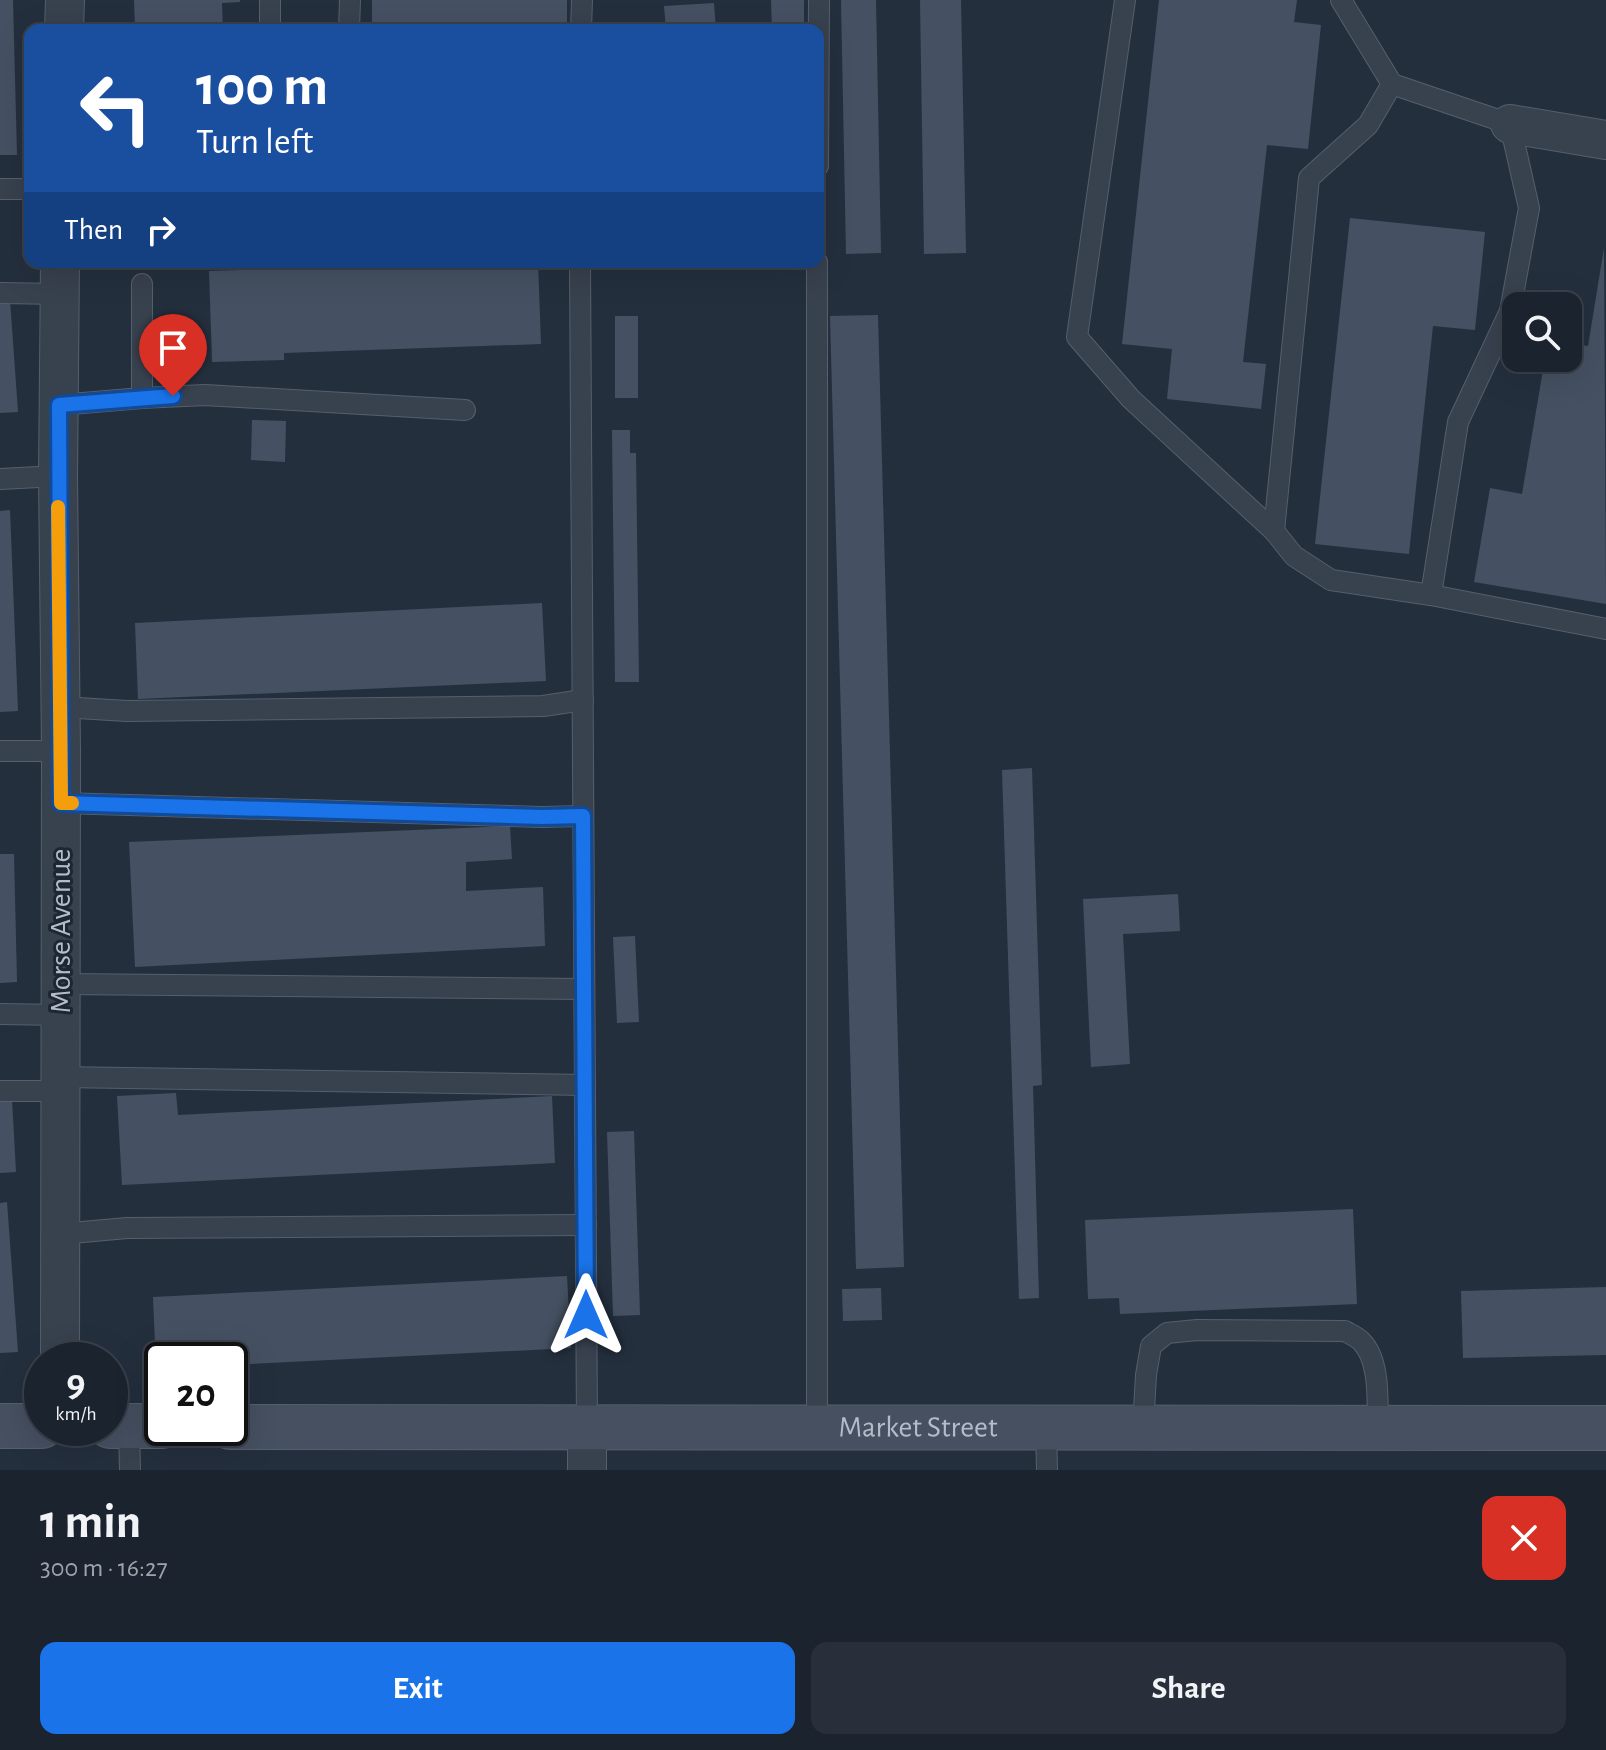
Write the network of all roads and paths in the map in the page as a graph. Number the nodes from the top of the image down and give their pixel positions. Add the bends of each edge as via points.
1 (65, 0) edge
2 (270, 0) edge
3 (350, 0) edge
4 (582, 0) edge
5 (819, 0) edge
6 (1125, 0) edge
7 (1341, 0) edge
8 (64, 24) edge
9 (270, 24) edge
10 (349, 24) edge
11 (581, 24) edge
12 (819, 24) edge
13 (1392, 84) junction
14 (1510, 124) junction
15 (1606, 140) edge
16 (0, 189) edge
17 (24, 189) edge
18 (580, 268) edge
19 (817, 268) edge
20 (60, 278) edge
21 (142, 284) dead end
22 (0, 293) edge
23 (142, 398) junction
24 (59, 405) junction
25 (465, 410) dead end
26 (58, 476) junction
27 (0, 479) edge
28 (1274, 531) junction
29 (1431, 595) junction
30 (1606, 629) edge
31 (583, 700) junction
32 (61, 707) junction
33 (0, 751) edge
34 (61, 751) junction
35 (61, 803) junction
36 (583, 816) junction
37 (584, 989) junction
38 (61, 1000) junction
39 (0, 1014) edge
40 (60, 1084) junction
41 (585, 1085) junction
42 (0, 1091) edge
43 (586, 1225) junction
44 (60, 1234) junction
45 (60, 1342) edge
46 (0, 1426) edge
47 (24, 1426) edge
48 (134, 1426) edge
49 (1046, 1427) junction
50 (1143, 1427) junction
51 (1378, 1427) junction
52 (248, 1428) edge
53 (817, 1428) junction
54 (1606, 1428) edge
55 (587, 1449) edge
56 (130, 1470) edge
57 (1047, 1470) edge

1 - 8 street
2 - 9 lane
3 - 10 lane
4 - 11 lane
5 - 12 lane
6 - 28 lane via 1077,337 1131,399
7 - 13 lane
13 - 14 lane
13 - 28 lane via 1368,125 1309,178
14 - 15 street
14 - 29 lane via 1529,208 1510,311 1458,422
16 - 17 lane
18 - 31 lane
19 - 53 lane
20 - 22 lane
20 - 24 street, Morse Avenue
21 - 23 lane
23 - 24 lane
23 - 25 lane via 205,395
24 - 26 street, Morse Avenue
26 - 27 lane
26 - 32 street, Morse Avenue
28 - 29 lane via 1294,556 1331,580
29 - 30 lane
31 - 32 lane via 543,706 127,711
31 - 36 lane
32 - 34 street, Morse Avenue
33 - 34 lane
34 - 35 street, Morse Avenue
35 - 36 lane
35 - 38 street, Morse Avenue
36 - 37 lane
37 - 38 lane
37 - 41 lane
38 - 39 lane
38 - 40 street, Morse Avenue
40 - 41 lane
40 - 42 lane
40 - 44 street, Morse Avenue
41 - 43 lane
43 - 44 lane via 127,1228
43 - 55 lane
44 - 45 street, Morse Avenue
46 - 47 street
48 - 56 lane
49 - 50 street, Market Street
49 - 53 street, Market Street
49 - 57 lane
50 - 51 street, Market Street
50 - 51 lane via 1151,1346 1167,1333 1197,1330 1345,1331 1362,1342 1370,1358
51 - 54 street, Market Street
52 - 55 street, Market Street
53 - 55 street, Market Street

